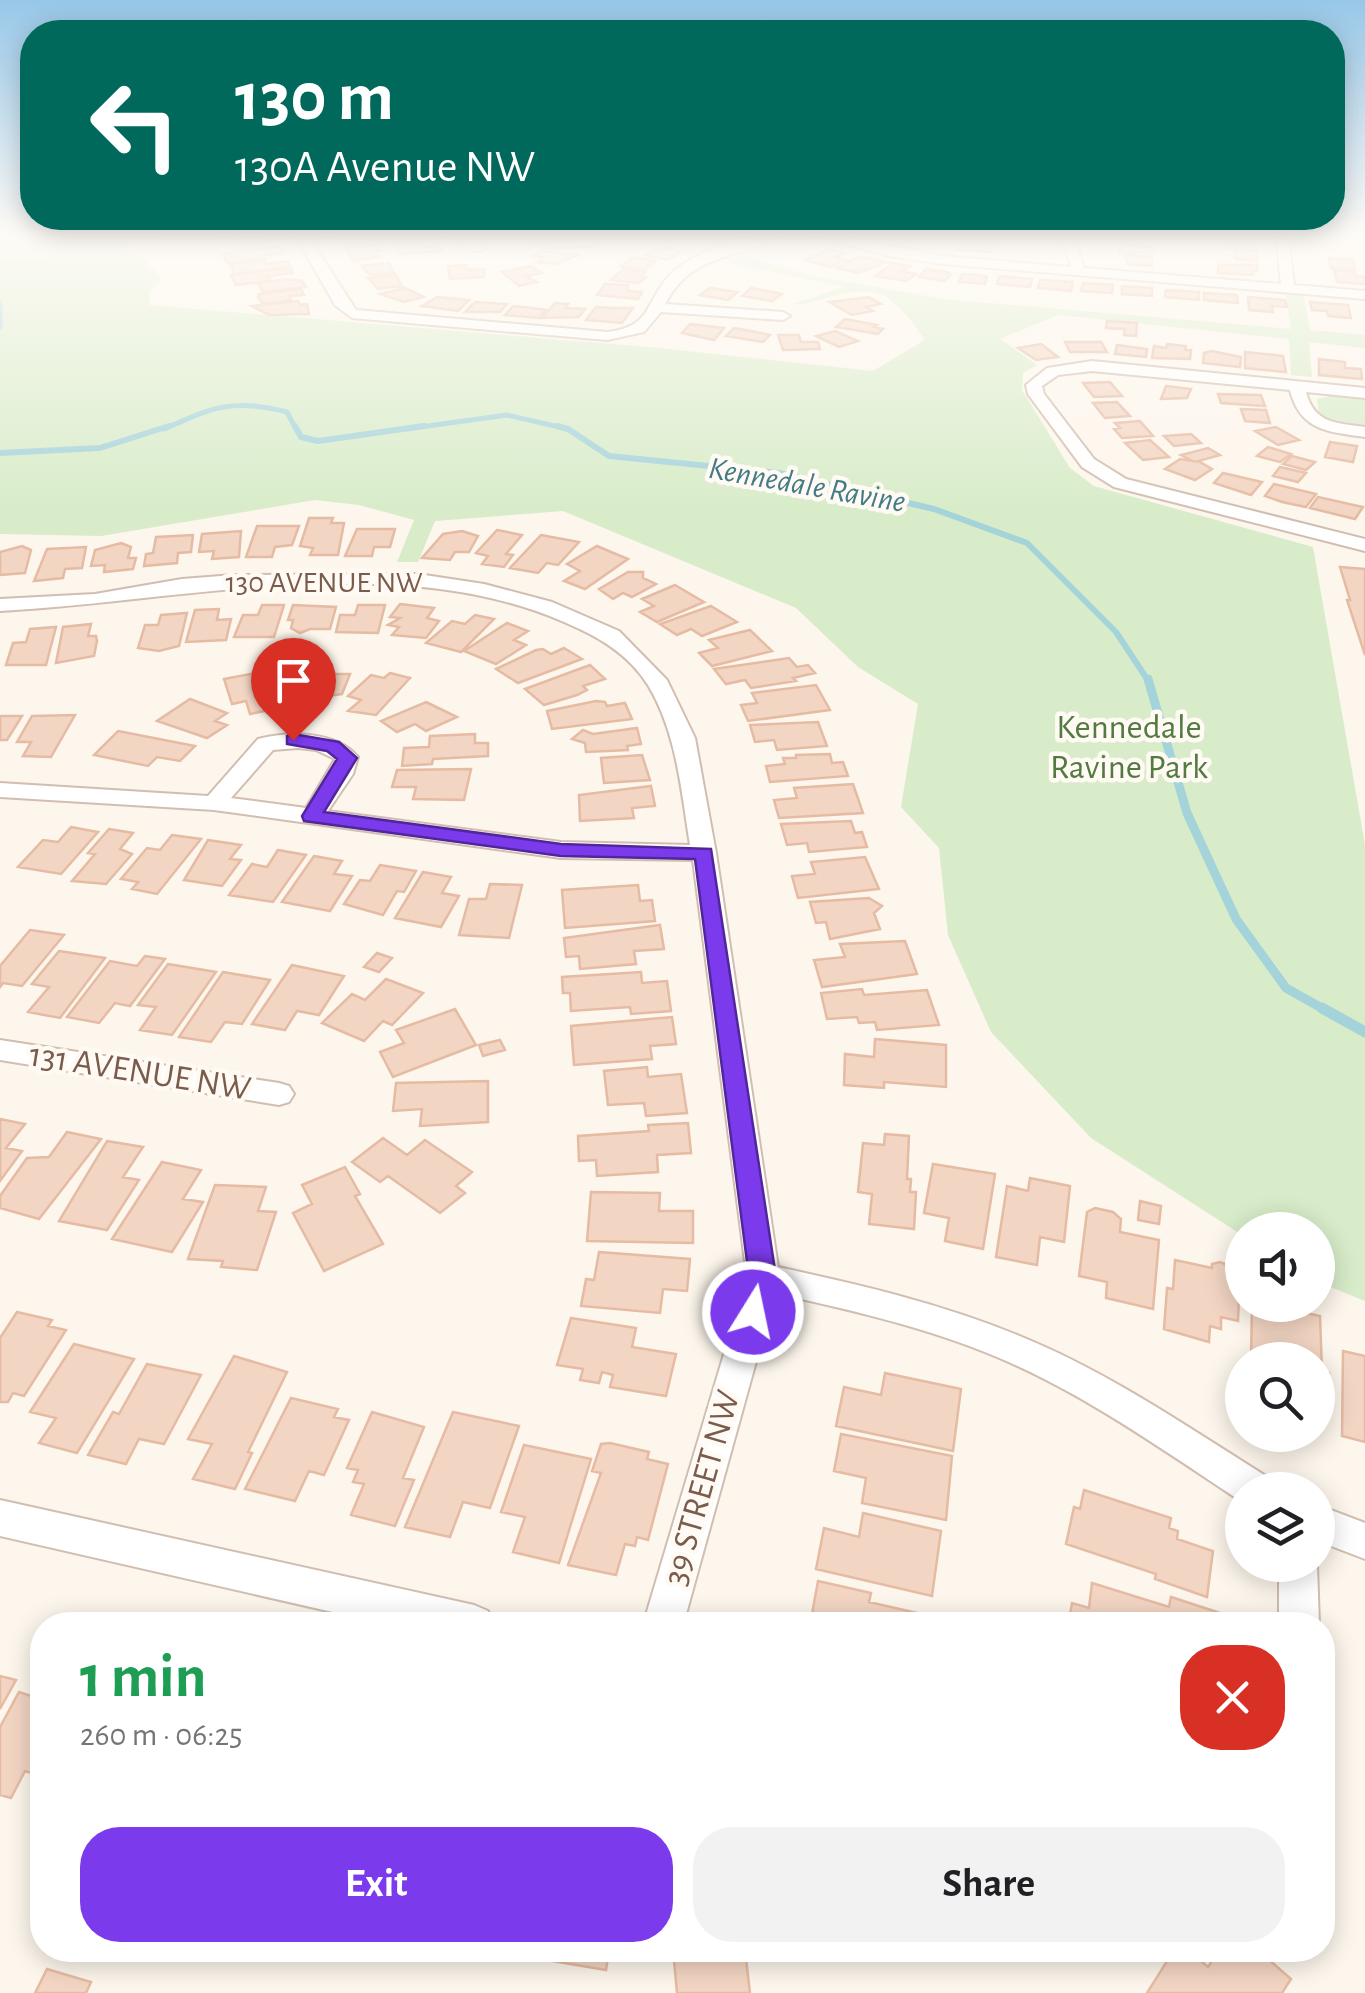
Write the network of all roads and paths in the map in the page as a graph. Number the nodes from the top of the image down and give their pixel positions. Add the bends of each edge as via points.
1 (495, 326) edge
2 (645, 326) edge
3 (1298, 386) junction
4 (1365, 393) edge
5 (1365, 432) edge
6 (1365, 545) edge
7 (0, 605) edge
8 (633, 657) joint
9 (11, 790) edge
10 (214, 803) junction
11 (0, 814) edge
12 (312, 816) junction
13 (704, 853) junction
14 (0, 1050) edge
15 (279, 1094) dead end
16 (763, 1277) junction
17 (1227, 1472) edge
18 (0, 1518) edge
19 (1335, 1530) edge
20 (1365, 1541) edge
21 (1298, 1582) edge
22 (416, 1612) edge
23 (666, 1612) edge
24 (1299, 1612) edge

1 - 2 street via 614,336
3 - 4 street
3 - 5 street via 1302,411 1311,420
3 - 6 street via 1092,366 1056,370 1034,385 1088,463 1108,478
7 - 8 street, 130 AVENUE NW via 95,600 217,582 418,580 545,606 612,636
8 - 13 street, 39 STREET NW via 656,680 684,738
9 - 10 street
9 - 11 street
10 - 12 street
10 - 12 street via 266,744 293,740 332,746 348,758
12 - 13 street via 561,850
13 - 16 street, 39 STREET NW
14 - 15 street, 131 AVENUE NW
16 - 17 street via 916,1312 1014,1348
16 - 23 street, 39 STREET NW
18 - 22 street
19 - 20 street
21 - 24 street

